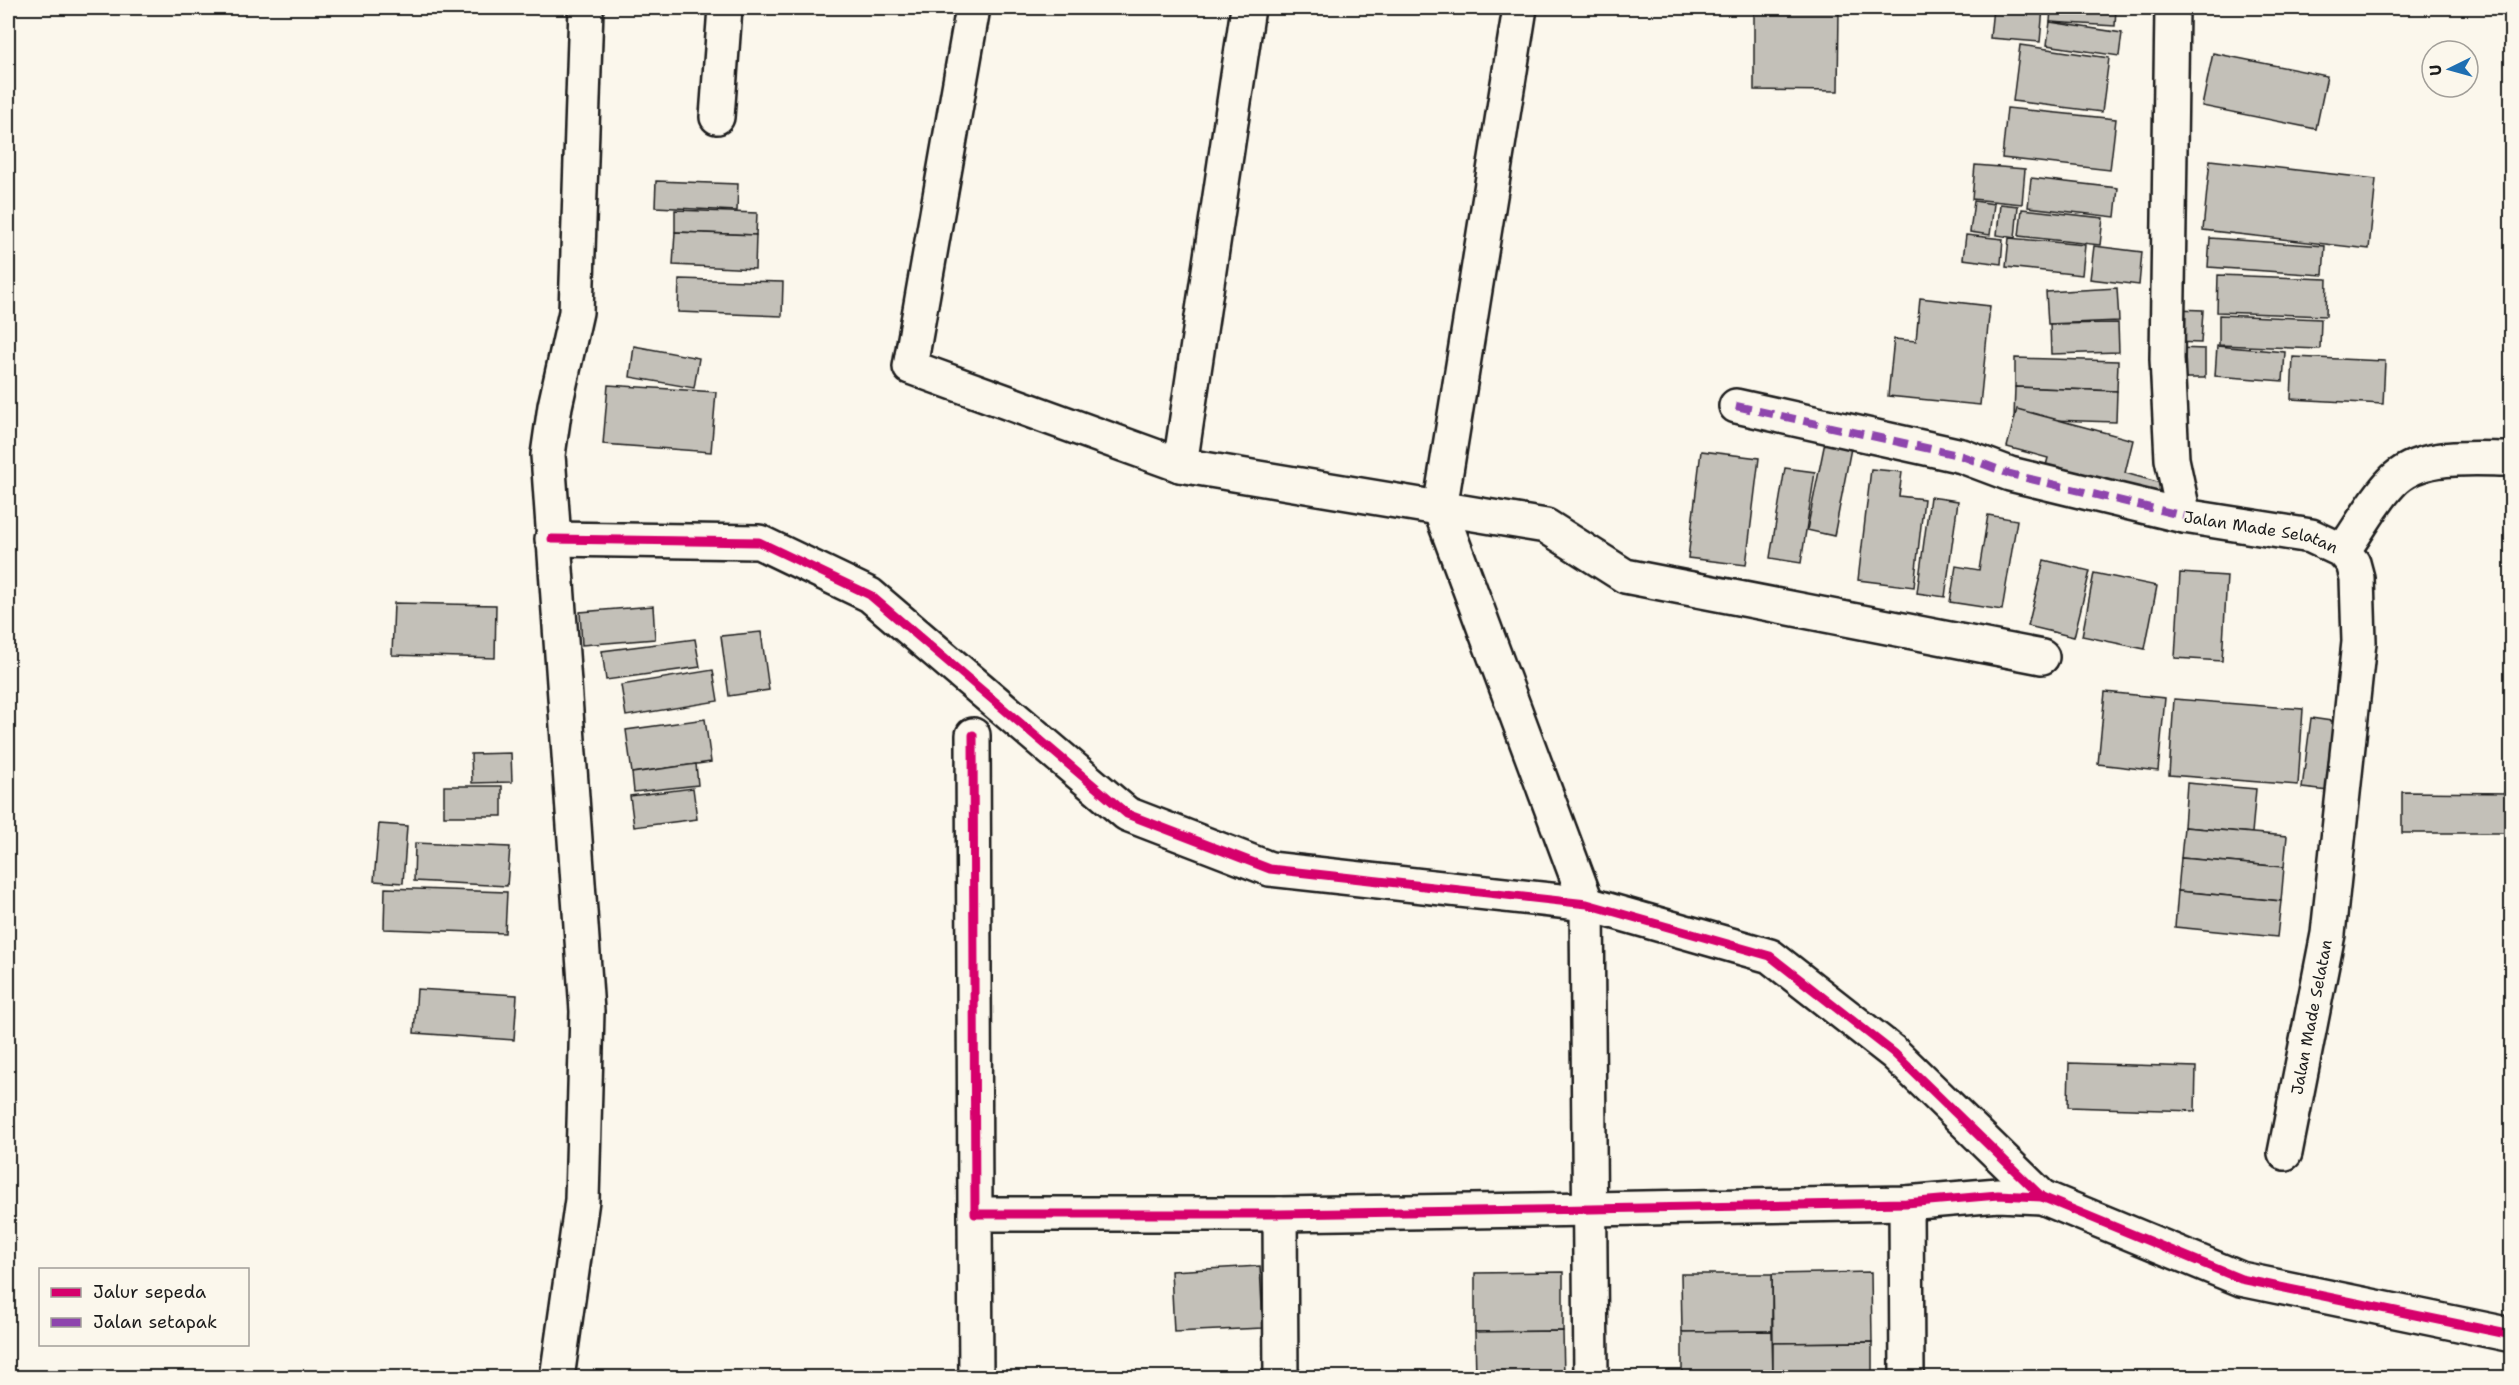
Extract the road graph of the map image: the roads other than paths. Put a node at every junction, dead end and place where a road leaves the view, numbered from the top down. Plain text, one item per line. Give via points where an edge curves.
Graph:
1 (586, 8) edge
2 (725, 8) edge
3 (973, 8) edge
4 (1248, 8) edge
5 (1520, 8) edge
6 (2172, 8) edge
7 (717, 117) dead end
8 (1736, 406) dead end
9 (2511, 459) edge
10 (1180, 465) junction
11 (1440, 508) junction
12 (2184, 516) junction
13 (552, 539) junction
14 (2343, 551) junction
15 (2042, 657) dead end
16 (973, 735) dead end
17 (1587, 904) junction
18 (2285, 1153) dead end
19 (2042, 1197) junction
20 (1906, 1203) junction
21 (1591, 1209) junction
22 (975, 1214) junction
23 (1280, 1214) junction
24 (2511, 1335) edge
25 (557, 1377) edge
26 (976, 1377) edge
27 (1281, 1377) edge
28 (1591, 1377) edge
29 (1906, 1377) edge

1 - 13 street via 576,312 548,454
2 - 7 street
3 - 10 street via 910,367
4 - 10 street
5 - 11 street
6 - 12 street, Jalan Made Selatan via 2167,359 2172,459
8 - 12 street via 1962,456 2010,474
9 - 14 street via 2452,459 2419,466 2392,481
10 - 11 street
11 - 15 street via 1546,526 1625,576
11 - 17 street
12 - 14 street, Jalan Made Selatan via 2311,536
13 - 17 street via 759,542 870,595 1127,814 1269,869
13 - 25 street via 587,1011 582,1200
14 - 18 street, Jalan Made Selatan via 2357,578 2359,642 2328,934
16 - 22 street
17 - 19 street via 1770,956 1894,1053
17 - 21 street
19 - 20 street via 1998,1195
19 - 24 street via 2241,1279
20 - 21 street
20 - 29 street
21 - 23 street
21 - 28 street
22 - 23 street
22 - 26 street
23 - 27 street

